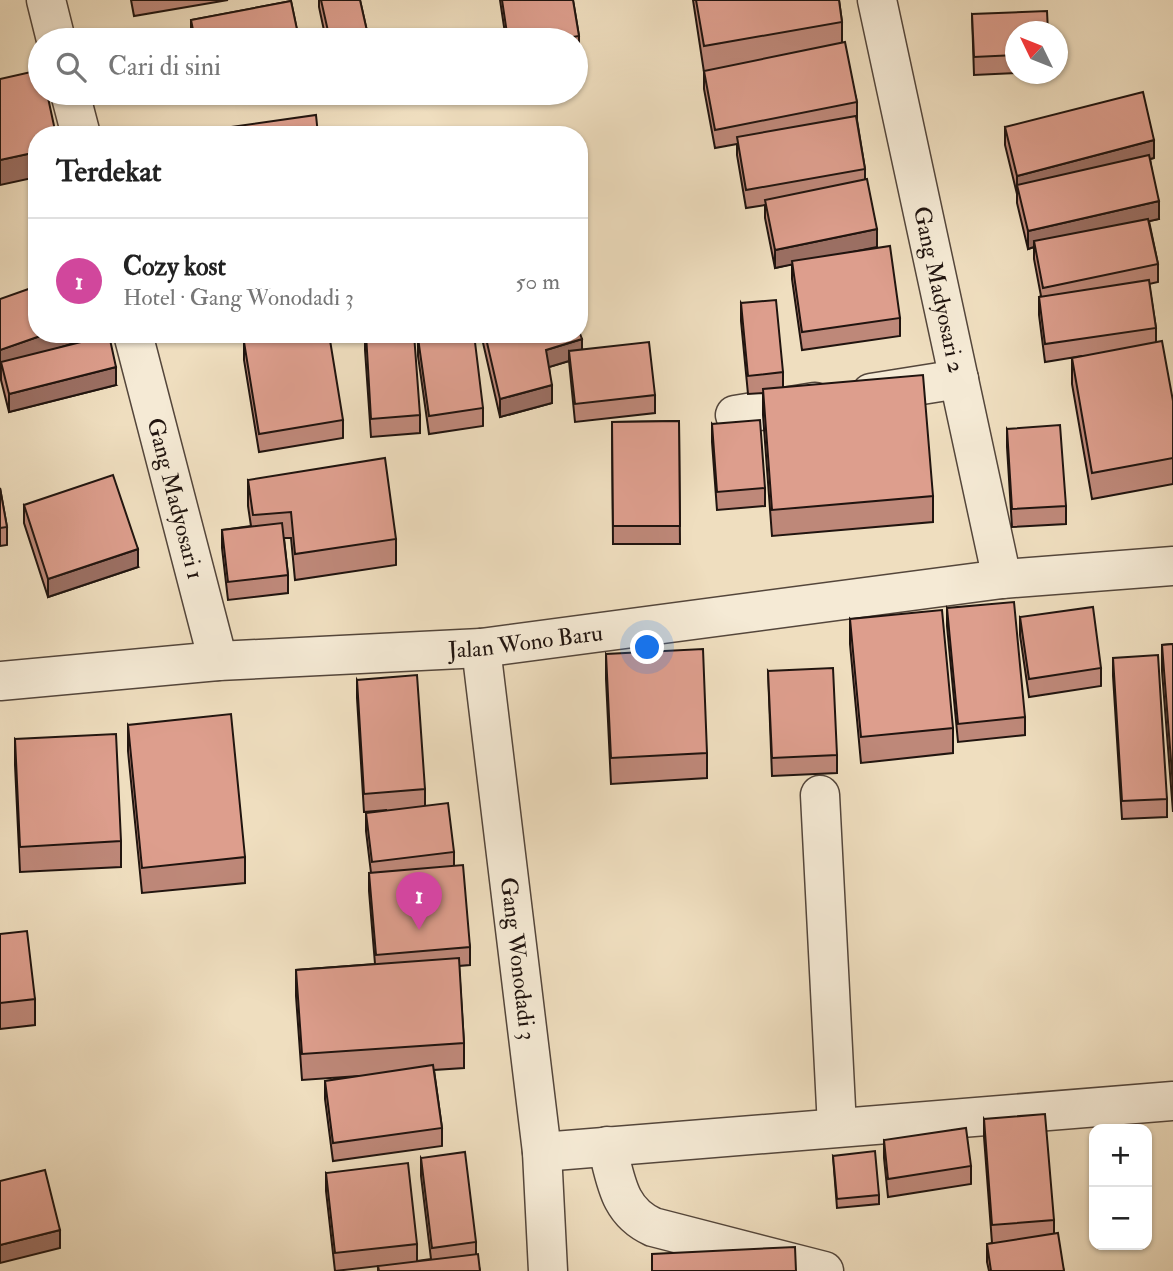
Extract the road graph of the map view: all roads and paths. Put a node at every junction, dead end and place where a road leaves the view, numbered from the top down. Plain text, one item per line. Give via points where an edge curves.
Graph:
1 (46, 0) edge
2 (877, 0) edge
3 (53, 28) edge
4 (73, 105) edge
5 (79, 126) edge
6 (135, 343) edge
7 (959, 379) junction
8 (735, 415) dead end
9 (1173, 566) edge
10 (1002, 579) junction
11 (481, 648) junction
12 (218, 661) junction
13 (0, 681) edge
14 (820, 796) dead end
15 (1173, 1101) edge
16 (837, 1127) junction
17 (607, 1146) junction
18 (542, 1152) junction
19 (548, 1271) edge
20 (824, 1271) edge

1 - 3 street
2 - 7 street, Gang Madyosari 2
4 - 5 street
6 - 12 street, Gang Madyosari 1
7 - 8 street
7 - 10 street, Gang Madyosari 2
9 - 10 street, Jalan Wono Baru
10 - 11 street, Jalan Wono Baru
11 - 12 street, Jalan Wono Baru
11 - 18 street, Gang Wonodadi 3
12 - 13 street, Jalan Wono Baru
14 - 16 street
15 - 16 street
16 - 17 street
17 - 18 street
17 - 20 street via 621,1196 640,1221
18 - 19 street, Gang Wonodadi 3

